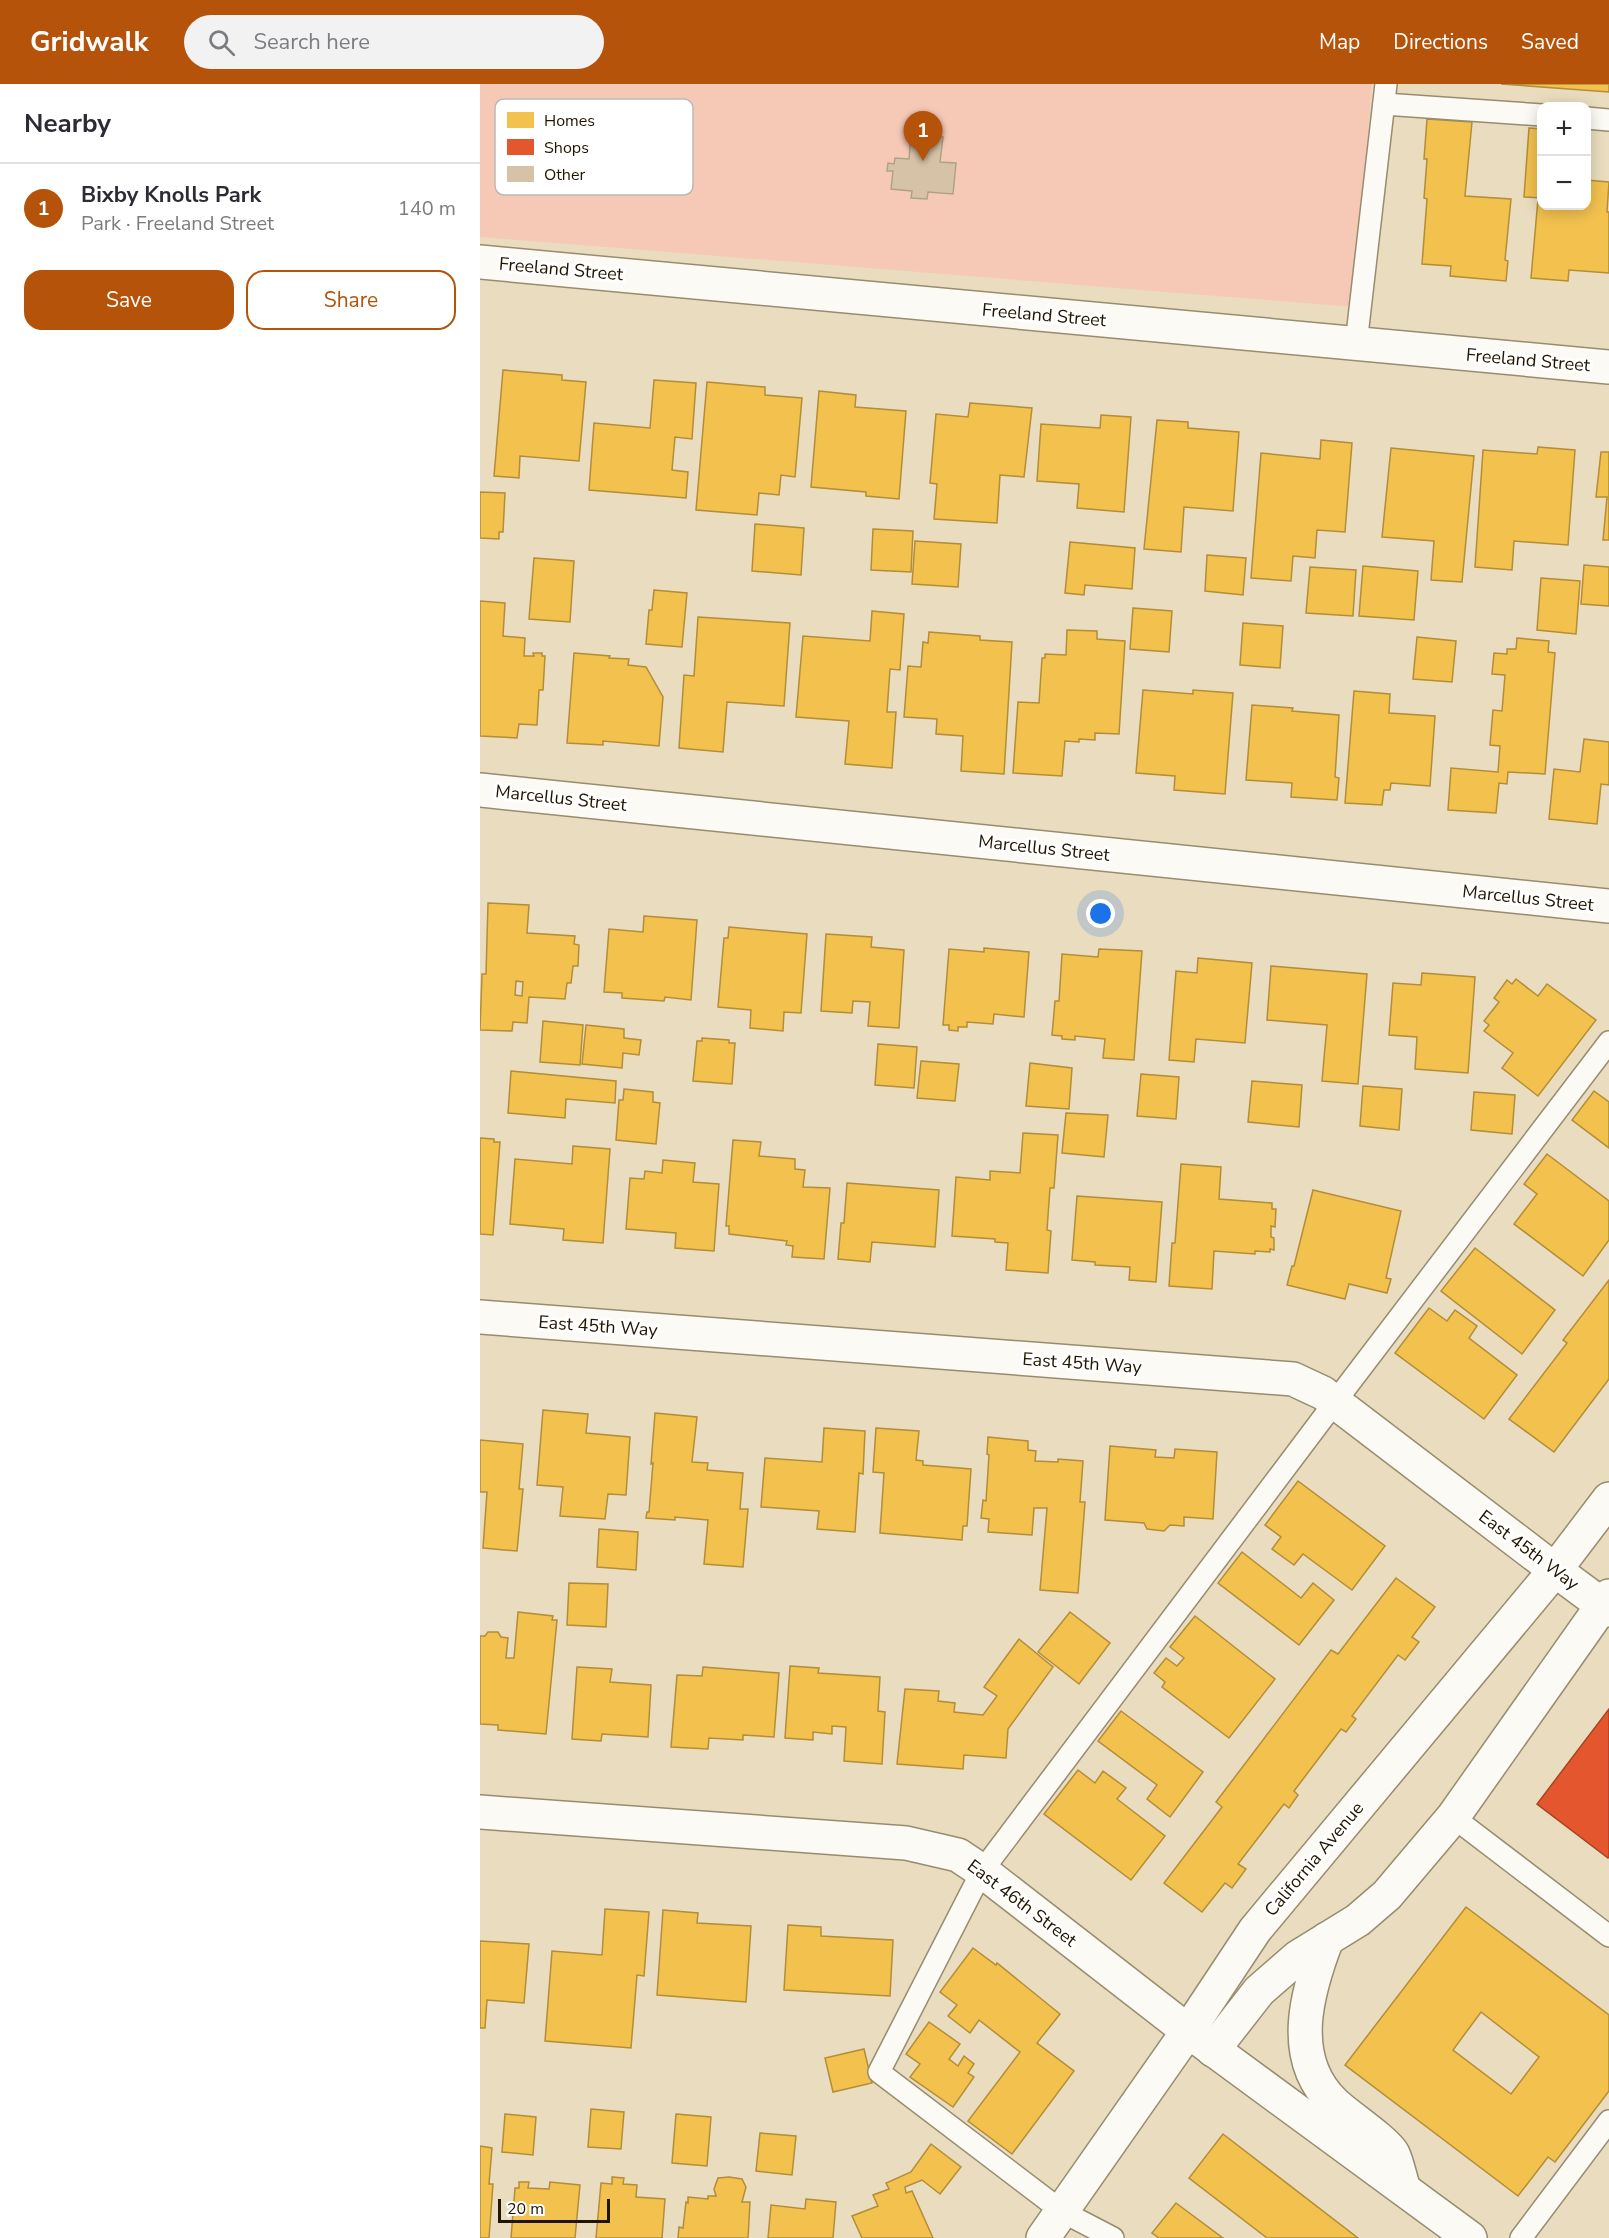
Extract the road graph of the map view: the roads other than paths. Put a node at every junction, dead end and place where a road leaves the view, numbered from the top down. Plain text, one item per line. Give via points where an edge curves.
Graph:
1 (1385, 94) edge
2 (1537, 114) edge
3 (1591, 118) edge
4 (1609, 120) edge
5 (480, 262) edge
6 (1356, 344) junction
7 (1609, 368) edge
8 (480, 790) edge
9 (1609, 906) edge
10 (1609, 1042) edge
11 (480, 1317) edge
12 (1335, 1402) junction
13 (1609, 1499) edge
14 (1555, 1570) junction
15 (1607, 1604) edge
16 (480, 1812) edge
17 (1453, 1817) junction
18 (982, 1871) junction
19 (1609, 1936) edge
20 (1327, 1939) junction
21 (1201, 2041) junction
22 (1609, 2121) edge
23 (1404, 2189) junction
24 (1063, 2212) junction
25 (1043, 2238) edge
26 (1113, 2238) edge
27 (1470, 2238) edge
28 (1521, 2238) edge

1 - 2 lane
1 - 6 lane
3 - 4 lane
5 - 6 street, Freeland Street
6 - 7 street, Freeland Street
8 - 9 street, Marcellus Street
10 - 12 lane
11 - 12 street, East 45th Way via 1293,1379
12 - 14 street, East 45th Way
12 - 18 lane
13 - 14 street, California Avenue
14 - 15 street, East 45th Way
14 - 21 street, California Avenue via 1255,1930
15 - 17 street, California Avenue
16 - 18 street, East 46th Street via 906,1844 958,1856
17 - 19 lane
17 - 20 street, California Avenue via 1387,1895 1358,1920
18 - 21 street, East 46th Street
18 - 24 lane via 879,2072
20 - 21 street, California Avenue via 1298,1957
20 - 23 street via 1307,1999 1308,2063 1333,2102 1392,2152
21 - 23 street, East 46th Street
21 - 24 street, California Avenue
22 - 28 lane
23 - 27 street, East 46th Street
24 - 25 street, California Avenue
24 - 26 lane

